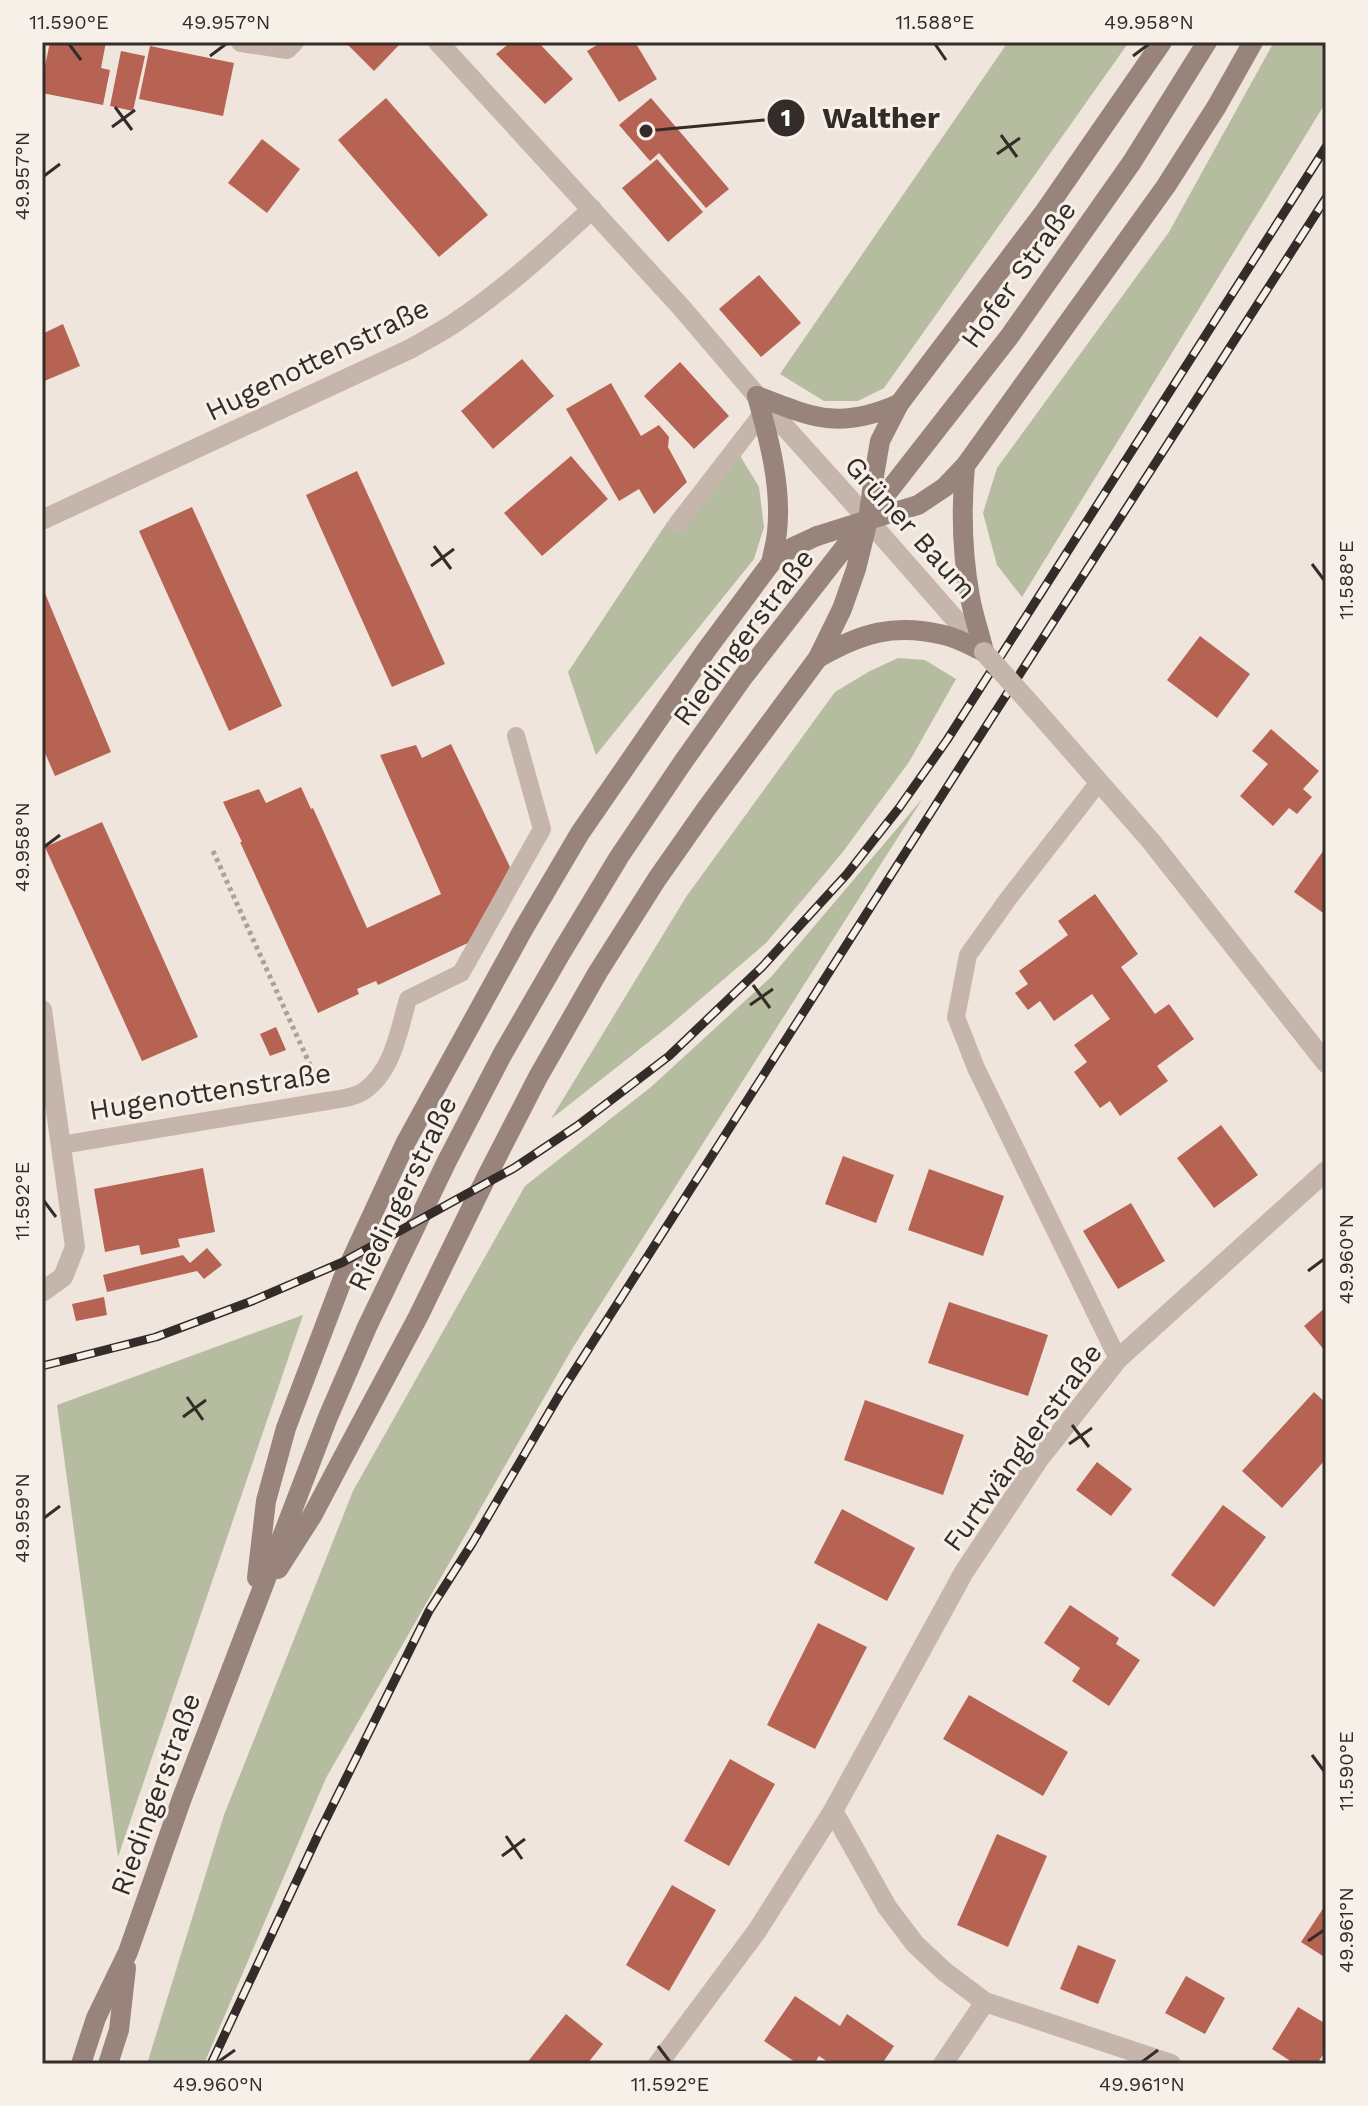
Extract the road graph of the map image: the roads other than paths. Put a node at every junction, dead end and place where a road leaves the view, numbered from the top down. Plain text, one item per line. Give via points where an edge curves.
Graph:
1 (241, 42) edge
2 (294, 42) edge
3 (438, 42) edge
4 (1162, 42) edge
5 (1207, 42) edge
6 (1253, 42) edge
7 (592, 209) junction
8 (899, 404) junction
9 (759, 405) junction
10 (965, 466) junction
11 (42, 520) edge
12 (677, 524) dead end
13 (865, 524) junction
14 (771, 563) junction
15 (984, 652) junction
16 (818, 658) junction
17 (516, 736) dead end
18 (1099, 782) junction
19 (42, 1010) edge
20 (1326, 1063) edge
21 (61, 1145) junction
22 (1326, 1171) edge
23 (42, 1292) edge
24 (1118, 1359) junction
25 (253, 1610) junction
26 (833, 1811) junction
27 (128, 1952) junction
28 (985, 2002) junction
29 (1162, 2063) edge
30 (81, 2064) edge
31 (108, 2064) edge
32 (658, 2064) edge
33 (943, 2064) edge

1 - 2 street via 287,49
3 - 7 street, Grüner Baum
4 - 8 main road via 1045,211
5 - 13 main road, Hofer Straße via 1071,251
6 - 10 main road via 1166,186
7 - 9 street, Grüner Baum via 681,307
7 - 11 street, Hugenottenstraße via 502,289 410,349
8 - 9 main road via 854,419
8 - 13 main road, bridge via 880,441
9 - 12 lane
9 - 13 street, Grüner Baum, bridge via 848,497
9 - 14 main road via 778,498
10 - 13 main road via 918,505
10 - 15 main road via 964,549
13 - 14 main road, bridge via 817,536
13 - 15 street, Grüner Baum
13 - 16 main road via 842,609
13 - 25 main road, Riedingerstraße via 683,762 619,857 502,1055 367,1327
14 - 25 main road via 580,833 406,1142 343,1278 286,1428 266,1501
15 - 16 main road via 947,635 911,629 847,641
15 - 18 street, Grüner Baum, bridge
16 - 25 main road via 665,867 598,972 538,1077 318,1504
17 - 21 lane, Hugenottenstraße via 542,829 461,973 408,999 394,1050 363,1092
18 - 20 street, Grüner Baum
18 - 24 lane via 968,955 956,1017
19 - 21 street, Hugenottenstraße
21 - 23 street, Hugenottenstraße via 75,1247 63,1277
22 - 24 street, Furtwänglerstraße
24 - 26 street, Furtwänglerstraße via 1039,1459 964,1572
25 - 27 main road, Riedingerstraße
26 - 28 street via 887,1907 915,1944
26 - 32 street, Furtwänglerstraße via 757,1931
27 - 30 main road, Riedingerstraße
27 - 31 main road, Riedingerstraße via 119,2030
28 - 29 street
28 - 33 street

